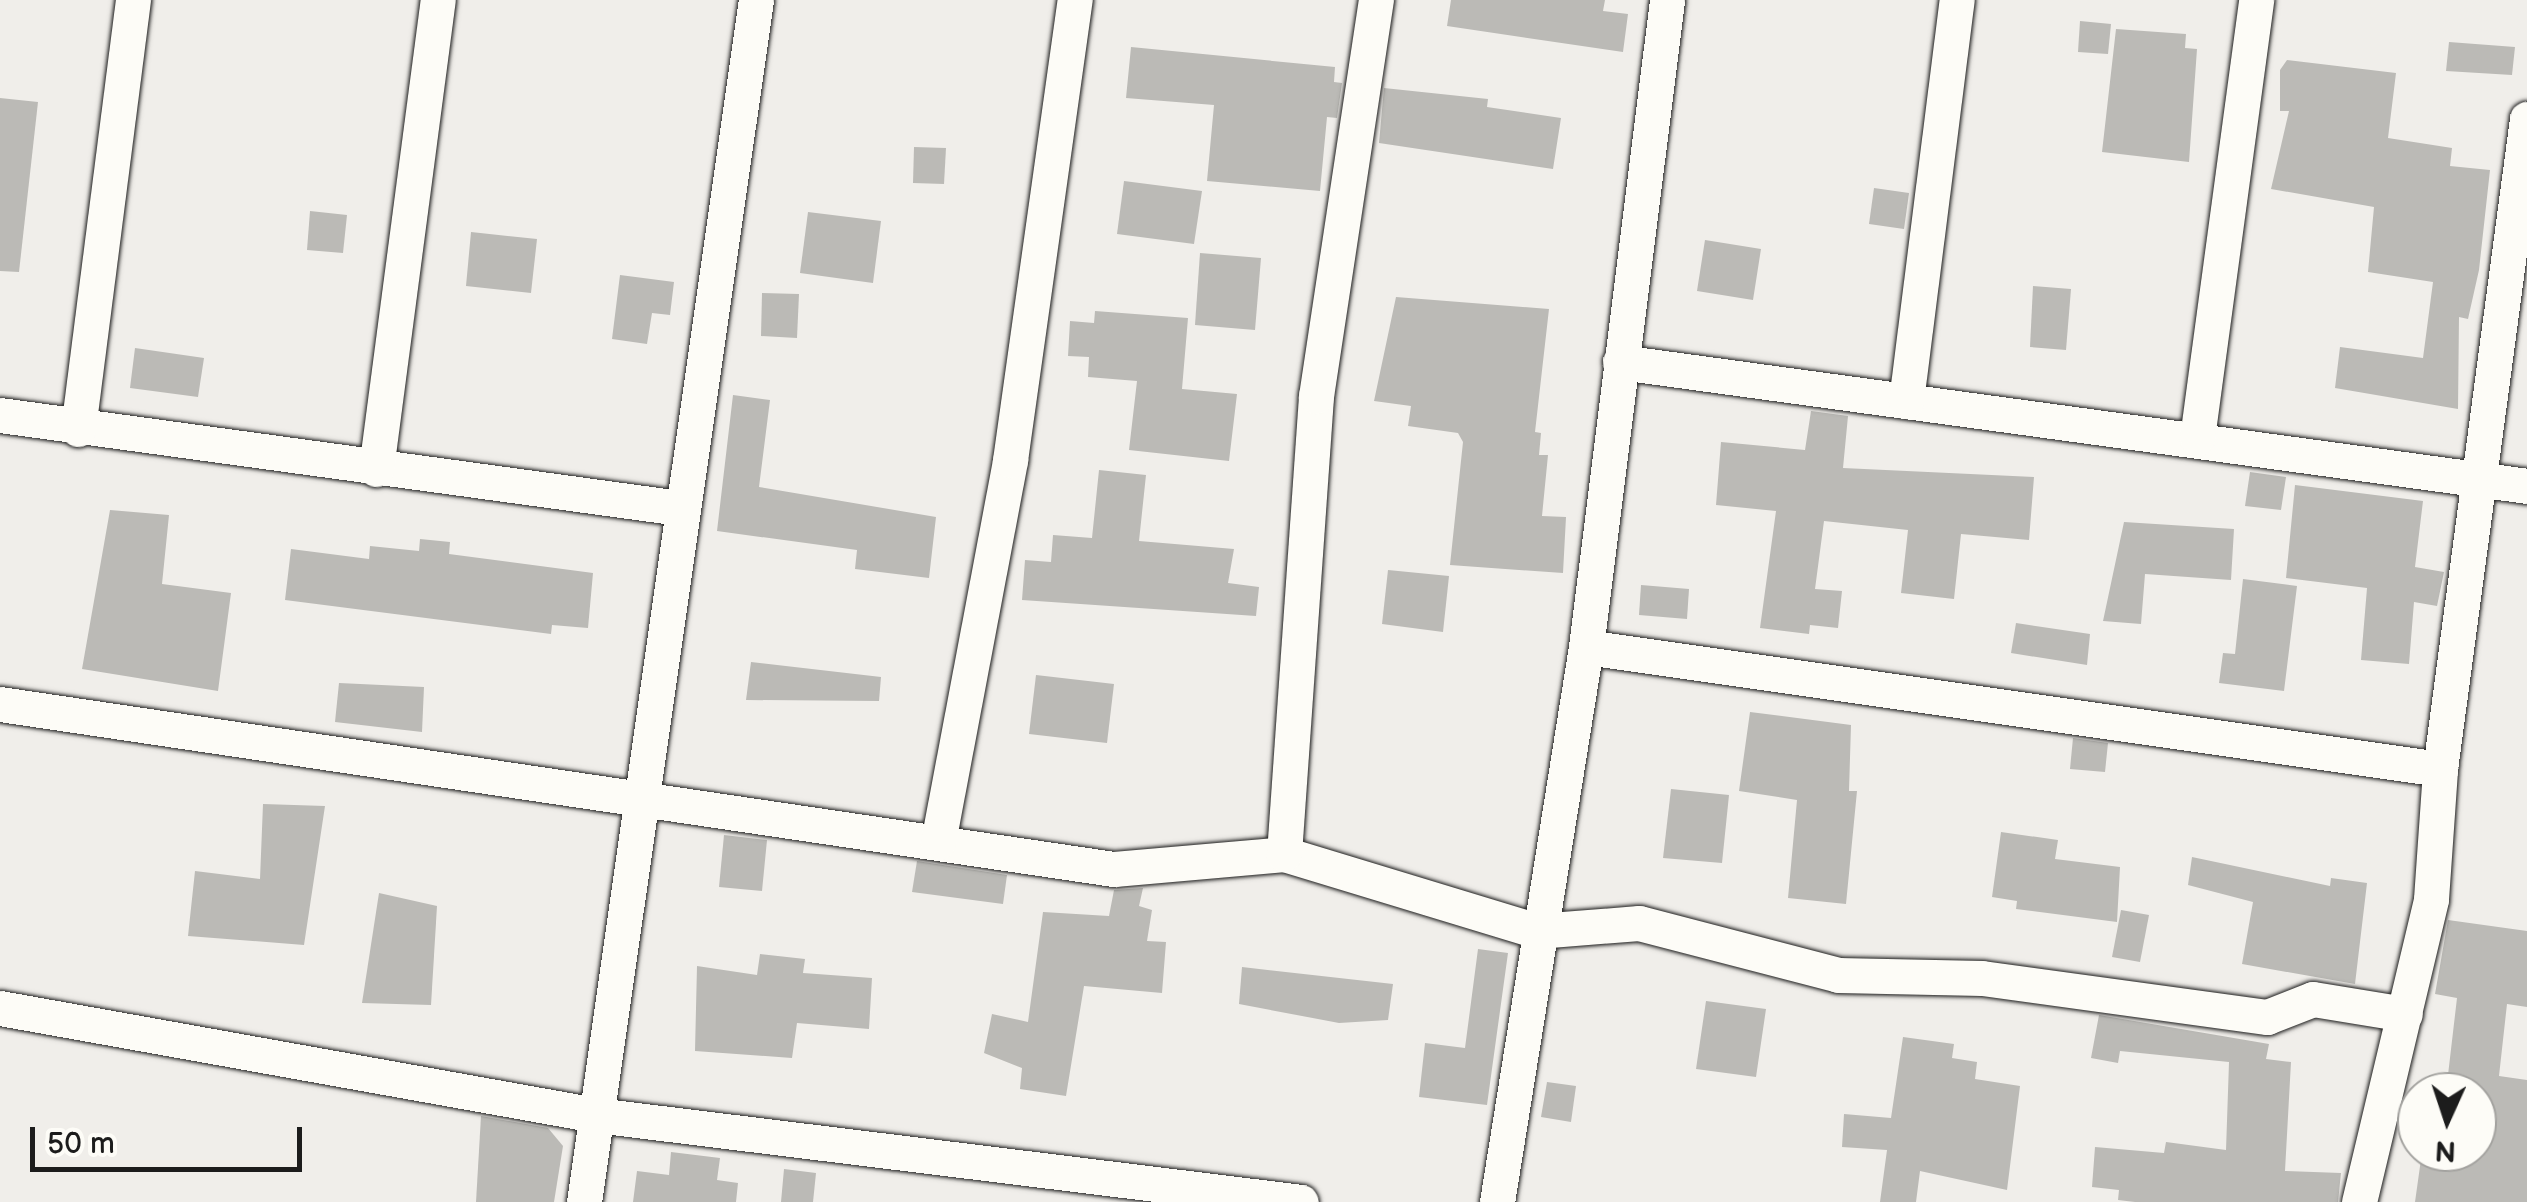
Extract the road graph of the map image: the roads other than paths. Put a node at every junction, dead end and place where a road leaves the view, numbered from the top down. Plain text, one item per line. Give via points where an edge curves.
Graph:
1 (134, 0) edge
2 (438, 0) edge
3 (756, 0) edge
4 (1075, 0) edge
5 (1376, 0) edge
6 (1667, 0) edge
7 (1957, 0) edge
8 (2256, 0) edge
9 (2527, 119) edge
10 (1620, 362) junction
11 (1906, 401) junction
12 (0, 415) edge
13 (78, 429) junction
14 (2197, 438) junction
15 (376, 469) junction
16 (2479, 480) junction
17 (2527, 486) edge
18 (680, 508) junction
19 (1586, 647) junction
20 (0, 704) edge
21 (2440, 770) junction
22 (640, 800) junction
23 (938, 842) junction
24 (1284, 854) junction
25 (1537, 931) junction
26 (0, 1008) edge
27 (2404, 1014) junction
28 (596, 1115) junction
29 (584, 1202) edge
30 (1301, 1202) edge
31 (1497, 1202) edge
32 (2359, 1202) edge

1 - 13 street
2 - 15 street
3 - 18 street
4 - 23 street via 1010,460
5 - 24 street via 1316,396
6 - 10 street
7 - 11 street
8 - 14 street
9 - 16 street
10 - 11 street
10 - 19 street
11 - 14 street
12 - 13 street
13 - 15 street
14 - 16 street
15 - 18 street
16 - 17 street
16 - 21 street
18 - 22 street
19 - 21 street
19 - 25 street
20 - 22 street
21 - 27 street via 2431,899
22 - 23 street
22 - 28 street
23 - 24 street via 1114,870
24 - 25 street
25 - 27 street via 1639,923 1838,975 1982,978 2267,1017 2313,999
25 - 31 street
26 - 28 street
27 - 32 street
28 - 29 street
28 - 30 street

